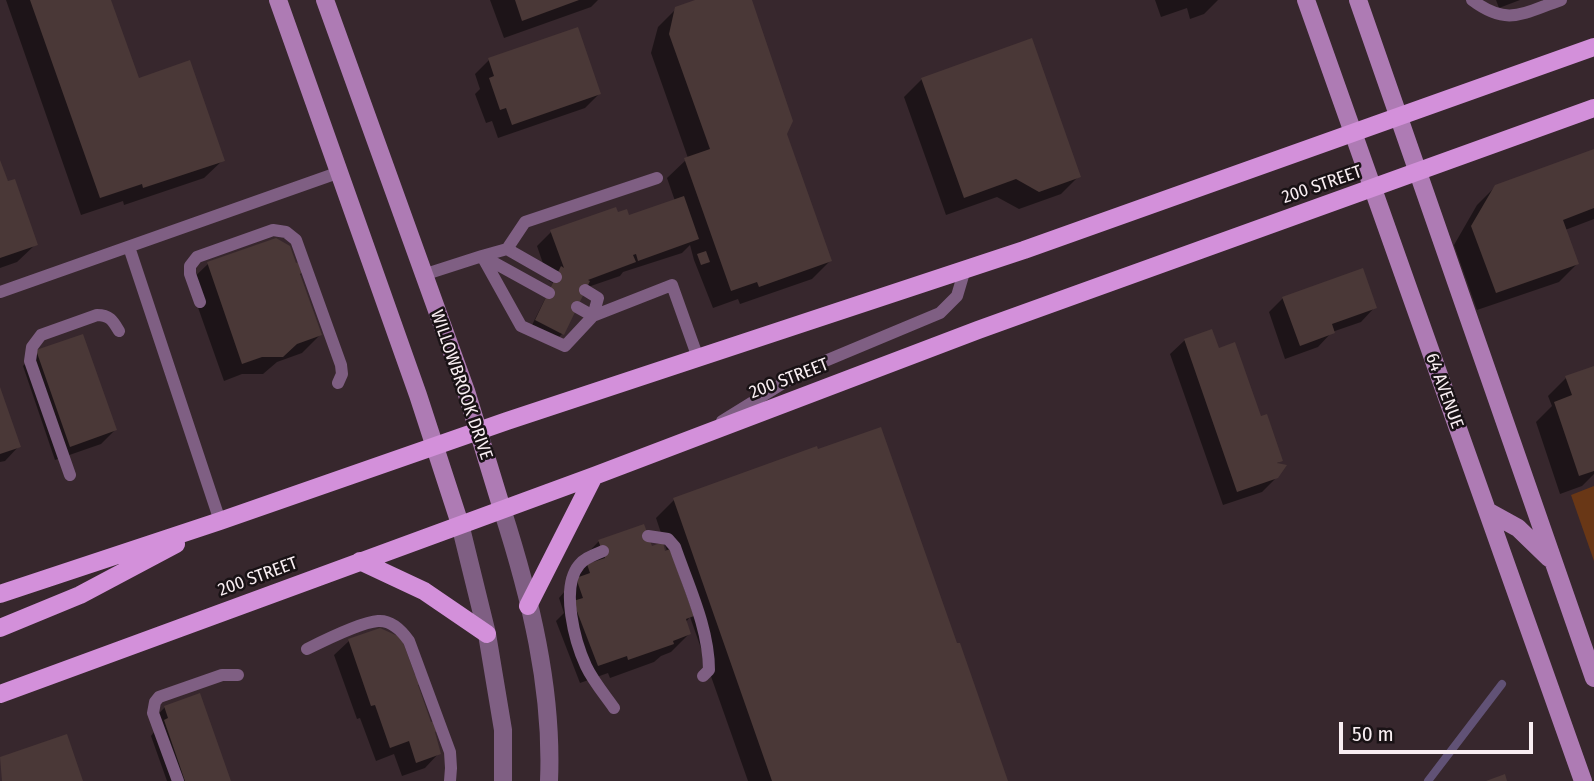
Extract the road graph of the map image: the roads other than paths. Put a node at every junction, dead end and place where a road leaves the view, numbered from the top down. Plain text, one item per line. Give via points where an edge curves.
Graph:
1 (278, 0) edge
2 (325, 0) edge
3 (1306, 0) edge
4 (1358, 0) edge
5 (1472, 0) edge
6 (1561, 0) edge
7 (1594, 47) edge
8 (1594, 108) edge
9 (1398, 118) junction
10 (1353, 134) junction
11 (340, 172) junction
12 (1417, 173) junction
13 (657, 178) dead end
14 (1373, 189) junction
15 (129, 247) junction
16 (507, 248) junction
17 (482, 256) junction
18 (965, 269) junction
19 (423, 275) junction
20 (556, 277) dead end
21 (586, 290) dead end
22 (0, 292) edge
23 (548, 293) dead end
24 (200, 302) dead end
25 (577, 307) dead end
26 (593, 316) junction
27 (119, 331) dead end
28 (698, 358) junction
29 (338, 383) dead end
30 (478, 431) junction
31 (695, 438) junction
32 (435, 446) junction
33 (70, 475) dead end
34 (594, 476) junction
35 (502, 509) junction
36 (1489, 512) junction
37 (220, 521) junction
38 (460, 524) junction
39 (648, 536) dead end
40 (603, 551) dead end
41 (360, 561) junction
42 (1553, 561) junction
43 (0, 594) edge
44 (528, 606) junction
45 (0, 628) edge
46 (486, 634) junction
47 (307, 649) dead end
48 (238, 675) dead end
49 (703, 676) dead end
50 (1594, 678) edge
51 (0, 694) edge
52 (614, 708) dead end
53 (178, 781) edge
54 (450, 781) edge
55 (503, 781) edge
56 (548, 781) edge
57 (1583, 781) edge

1 - 11 main road
2 - 19 main road, WILLOWBROOK DRIVE
3 - 10 main road, 64 AVENUE
4 - 9 main road
5 - 6 lane via 1500,16 1514,16
7 - 9 main road
8 - 12 main road, 200 STREET
9 - 10 main road
9 - 12 main road
10 - 14 main road, 64 AVENUE
10 - 18 main road
11 - 15 lane
11 - 32 main road
12 - 14 main road, 200 STREET
12 - 42 main road
13 - 16 lane via 525,222
14 - 31 main road, 200 STREET via 1004,320
14 - 36 main road, 64 AVENUE
15 - 22 lane
15 - 37 lane
16 - 17 lane
16 - 20 lane
17 - 19 lane
17 - 23 lane
17 - 26 lane via 522,326 565,346
18 - 28 main road
18 - 31 lane via 957,296 940,313 806,369
19 - 30 main road, WILLOWBROOK DRIVE
21 - 26 lane via 598,298
24 - 29 lane via 190,274 198,257 273,230 286,232 296,240 341,365
25 - 26 lane
26 - 28 lane via 673,285
27 - 33 lane via 112,319 97,315 41,335 32,347 30,361
28 - 30 main road
30 - 32 main road
30 - 35 main road, WILLOWBROOK DRIVE
31 - 34 main road, 200 STREET
32 - 37 main road
32 - 38 main road
34 - 35 main road, 200 STREET
34 - 44 main road
35 - 38 main road, 200 STREET
35 - 44 street, WILLOWBROOK DRIVE
36 - 42 main road via 1518,528
36 - 57 main road, 64 AVENUE
37 - 43 main road
37 - 45 main road via 80,595
38 - 41 main road, 200 STREET
38 - 46 street
39 - 49 lane via 668,540 675,547 707,647 709,670
40 - 52 lane via 577,566 569,601 586,667
41 - 46 main road via 424,591
41 - 51 main road, 200 STREET
42 - 50 main road
44 - 56 street, WILLOWBROOK DRIVE via 545,690
46 - 55 street via 503,730
47 - 54 lane via 378,621 402,631 450,752
48 - 53 lane via 222,675 155,702 153,713

